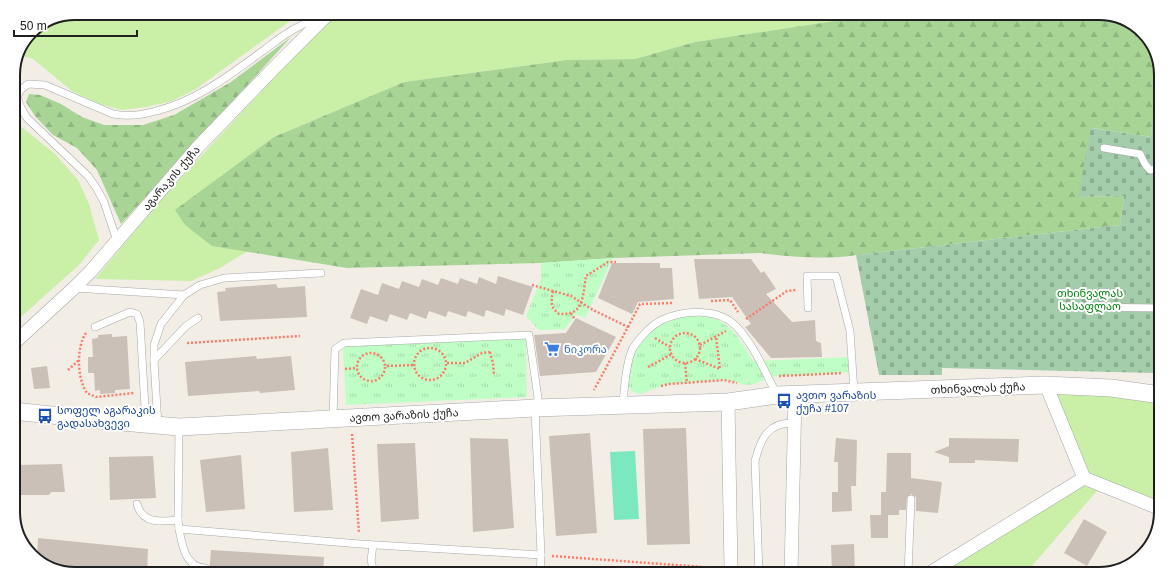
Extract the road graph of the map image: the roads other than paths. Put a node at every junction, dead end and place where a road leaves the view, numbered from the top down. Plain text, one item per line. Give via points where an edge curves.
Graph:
1 (314, 20) edge
2 (322, 20) edge
3 (20, 90) edge
4 (20, 105) edge
5 (1104, 148) dead end
6 (1154, 169) edge
7 (117, 241) junction
8 (321, 273) dead end
9 (74, 288) junction
10 (184, 295) junction
11 (1073, 307) dead end
12 (808, 308) dead end
13 (1154, 308) edge
14 (198, 318) dead end
15 (95, 328) road end
16 (20, 338) edge
17 (154, 360) junction
18 (1046, 385) junction
19 (854, 393) junction
20 (1154, 394) edge
21 (777, 395) junction
22 (795, 395) junction
23 (728, 402) junction
24 (623, 405) junction
25 (536, 408) junction
26 (20, 412) edge
27 (333, 418) junction
28 (794, 423) junction
29 (152, 425) junction
30 (179, 427) junction
31 (1084, 478) junction
32 (911, 499) dead end
33 (137, 504) dead end
34 (1154, 506) edge
35 (178, 520) junction
36 (179, 529) junction
37 (373, 545) junction
38 (541, 555) junction
39 (198, 567) edge
40 (372, 567) edge
41 (540, 567) edge
42 (731, 567) edge
43 (759, 567) edge
44 (791, 567) edge
45 (908, 567) edge
46 (939, 567) edge

1 - 3 lane via 283,36 229,75 171,108 124,116 45,86 28,84
2 - 7 street, აგარაკის ქუჩა via 198,147
4 - 7 lane via 27,118 88,176 104,202
5 - 6 lane via 1140,154 1150,170
7 - 9 street, აგარაკის ქუჩა
8 - 10 lane via 224,278 200,285
9 - 10 lane
9 - 16 street, აგარაკის ქუჩა
10 - 17 lane via 161,324 154,345
11 - 13 lane
12 - 19 lane via 807,276 836,276 850,331
14 - 17 lane via 186,326
15 - 29 lane via 130,312 137,314 140,322 144,392
17 - 29 lane
18 - 19 street, თხინვალას ქუჩა
18 - 20 street, თხინვალას ქუჩა via 1111,388
18 - 31 street
19 - 22 street, თხინვალას ქუჩა
21 - 22 street, ავთო ვარაზის ქუჩა
21 - 23 street, ავთო ვარაზის ქუჩა
21 - 24 lane via 736,326 722,316 701,312 663,319 645,333 632,349
22 - 28 street
23 - 24 street, ავთო ვარაზის ქუჩა
23 - 42 street
24 - 25 street, ავთო ვარაზის ქუჩა
25 - 27 street, ავთო ვარაზის ქუჩა
25 - 27 lane via 538,398 529,335 344,343 336,349
25 - 38 lane
26 - 29 street, ავთო ვარაზის ქუჩა
27 - 30 street, ავთო ვარაზის ქუჩა
28 - 43 lane via 786,423 768,431 759,444 755,460
28 - 44 street
29 - 30 street, ავთო ვარაზის ქუჩა
30 - 35 lane
31 - 34 street
31 - 46 street
32 - 45 lane
33 - 35 lane via 149,520
35 - 36 lane
36 - 37 lane
36 - 39 lane via 184,553
37 - 38 lane
37 - 40 lane
38 - 41 lane

